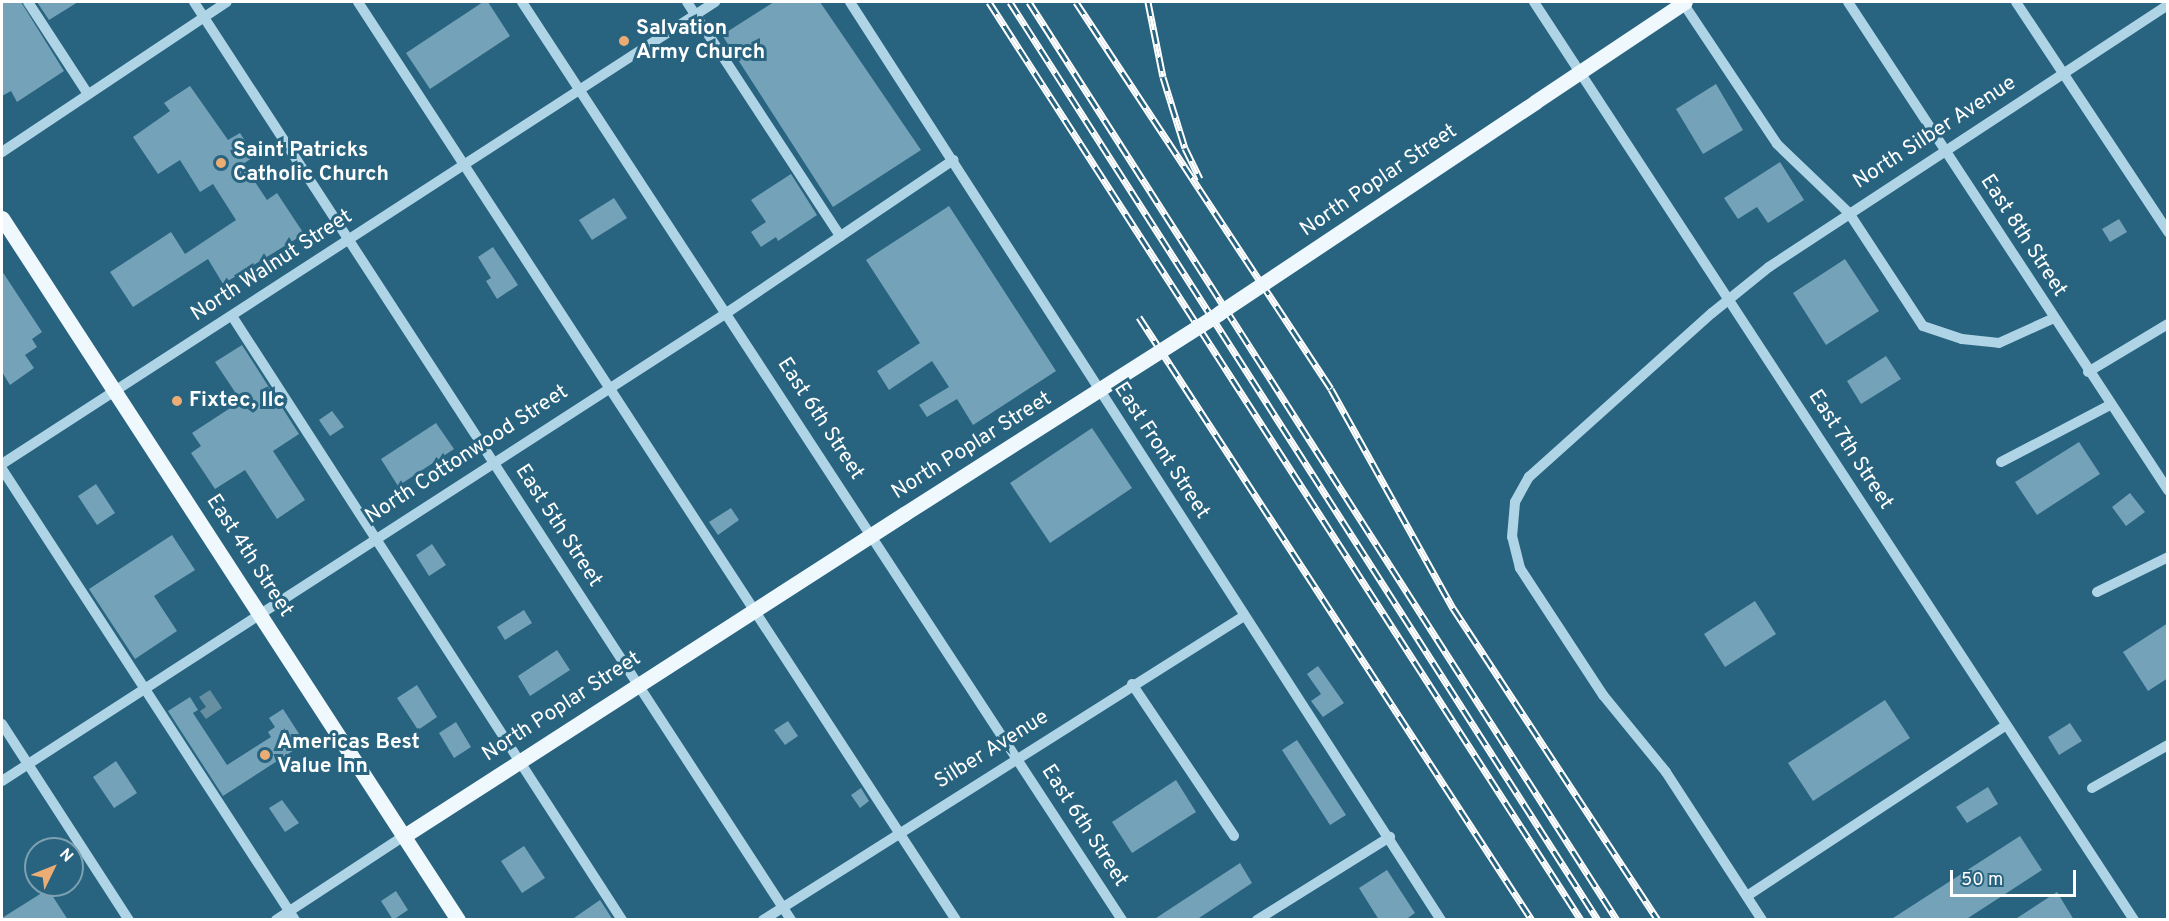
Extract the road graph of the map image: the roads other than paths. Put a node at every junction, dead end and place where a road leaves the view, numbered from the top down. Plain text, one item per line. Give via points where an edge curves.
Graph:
1 (28, 2) edge
2 (195, 2) edge
3 (227, 2) edge
4 (358, 2) edge
5 (522, 2) edge
6 (687, 2) edge
7 (715, 2) edge
8 (850, 2) edge
9 (1534, 2) edge
10 (1684, 2) edge
11 (1848, 2) edge
12 (2016, 2) edge
13 (2168, 5) edge
14 (695, 14) junction
15 (204, 17) junction
16 (1580, 72) junction
17 (2063, 73) junction
18 (579, 88) junction
19 (88, 94) junction
20 (1944, 150) junction
21 (2, 152) edge
22 (953, 160) junction
23 (462, 164) junction
24 (1849, 213) junction
25 (2, 218) edge
26 (2168, 232) edge
27 (840, 236) junction
28 (349, 239) junction
29 (1728, 300) junction
30 (728, 312) junction
31 (232, 315) junction
32 (2054, 318) junction
33 (2168, 324) edge
34 (2088, 372) junction
35 (610, 387) junction
36 (116, 391) junction
37 (2110, 405) junction
38 (493, 462) junction
39 (2001, 462) dead end
40 (2, 464) edge
41 (2, 470) edge
42 (2168, 490) edge
43 (872, 534) junction
44 (376, 537) junction
45 (2168, 557) edge
46 (2097, 592) dead end
47 (754, 608) junction
48 (261, 613) junction
49 (1244, 615) junction
50 (637, 683) junction
51 (1132, 684) junction
52 (143, 688) junction
53 (2, 724) edge
54 (2006, 725) junction
55 (2168, 744) edge
56 (1016, 757) junction
57 (518, 760) junction
58 (28, 764) junction
59 (2, 781) edge
60 (2092, 788) dead end
61 (899, 832) junction
62 (404, 836) junction
63 (1234, 836) dead end
64 (1390, 837) junction
65 (1746, 896) junction
66 (783, 907) junction
67 (292, 915) edge
68 (129, 920) edge
69 (276, 920) edge
70 (458, 920) edge
71 (622, 920) edge
72 (763, 920) edge
73 (791, 920) edge
74 (956, 920) edge
75 (1122, 920) edge
76 (1257, 920) edge
77 (1441, 920) edge
78 (1762, 920) edge
79 (2134, 920) edge

1 - 19 street
2 - 15 street, East 5th Street
3 - 15 street
4 - 23 street
5 - 18 street, East 6th Street
6 - 14 street
7 - 14 street, North Walnut Street
8 - 22 street, East Front Street
9 - 16 street, East 7th Street
10 - 16 main road, North Poplar Street
10 - 24 street via 1777,144
11 - 20 street, East 8th Street
12 - 17 street
13 - 17 street, North Silber Avenue
14 - 18 street, North Walnut Street
14 - 27 street
15 - 19 street
15 - 28 street, East 5th Street
16 - 29 street, East 7th Street
16 - 43 main road, North Poplar Street, bridge via 1219,313
17 - 20 street, North Silber Avenue
17 - 26 street
18 - 23 street, North Walnut Street
18 - 30 street, East 6th Street
19 - 21 street
20 - 24 street, North Silber Avenue
20 - 32 street, East 8th Street
22 - 27 street, North Cottonwood Street
22 - 49 street, East Front Street
23 - 28 street, North Walnut Street
23 - 35 street
24 - 29 street, North Silber Avenue
24 - 32 street via 1923,326 1962,339 2000,343
25 - 36 main road, East 4th Street
27 - 30 street, North Cottonwood Street
28 - 31 street, North Walnut Street
28 - 38 street, East 5th Street
29 - 54 street, East 7th Street
29 - 65 street, North Silber Avenue via 1529,477 1515,502 1512,537 1520,568 1542,605 1603,695 1665,772
30 - 35 street, North Cottonwood Street
30 - 43 street, East 6th Street
31 - 36 street, North Walnut Street
31 - 44 street
32 - 34 street, East 8th Street
33 - 34 street
34 - 37 street, East 8th Street
35 - 38 street, North Cottonwood Street
35 - 47 street
36 - 40 street, North Walnut Street
36 - 48 main road, East 4th Street
37 - 39 street
37 - 42 street, East 8th Street
38 - 44 street, North Cottonwood Street
38 - 50 street, East 5th Street
41 - 52 street
43 - 47 main road, North Poplar Street
43 - 56 street, East 6th Street
44 - 48 street, North Cottonwood Street
44 - 57 street
45 - 46 street
47 - 50 main road, North Poplar Street
47 - 61 street
48 - 52 street, North Cottonwood Street
48 - 62 main road, East 4th Street
49 - 51 street, Silber Avenue
49 - 64 street, East Front Street
50 - 57 main road, North Poplar Street
50 - 66 street, East 5th Street
51 - 56 street, Silber Avenue
51 - 63 street
52 - 58 street, North Cottonwood Street
52 - 67 street
53 - 58 street
54 - 65 street
54 - 79 street, East 7th Street
55 - 60 street
56 - 61 street, Silber Avenue
56 - 75 street, East 6th Street
57 - 62 main road, North Poplar Street
57 - 71 street
58 - 59 street, North Cottonwood Street
58 - 68 street
61 - 66 street, Silber Avenue
61 - 74 street
62 - 67 street, North Poplar Street
62 - 70 main road, East 4th Street
64 - 76 street
64 - 77 street, East Front Street
65 - 78 street, North Silber Avenue
66 - 72 street, Silber Avenue
66 - 73 street, East 5th Street
67 - 69 street, North Poplar Street

